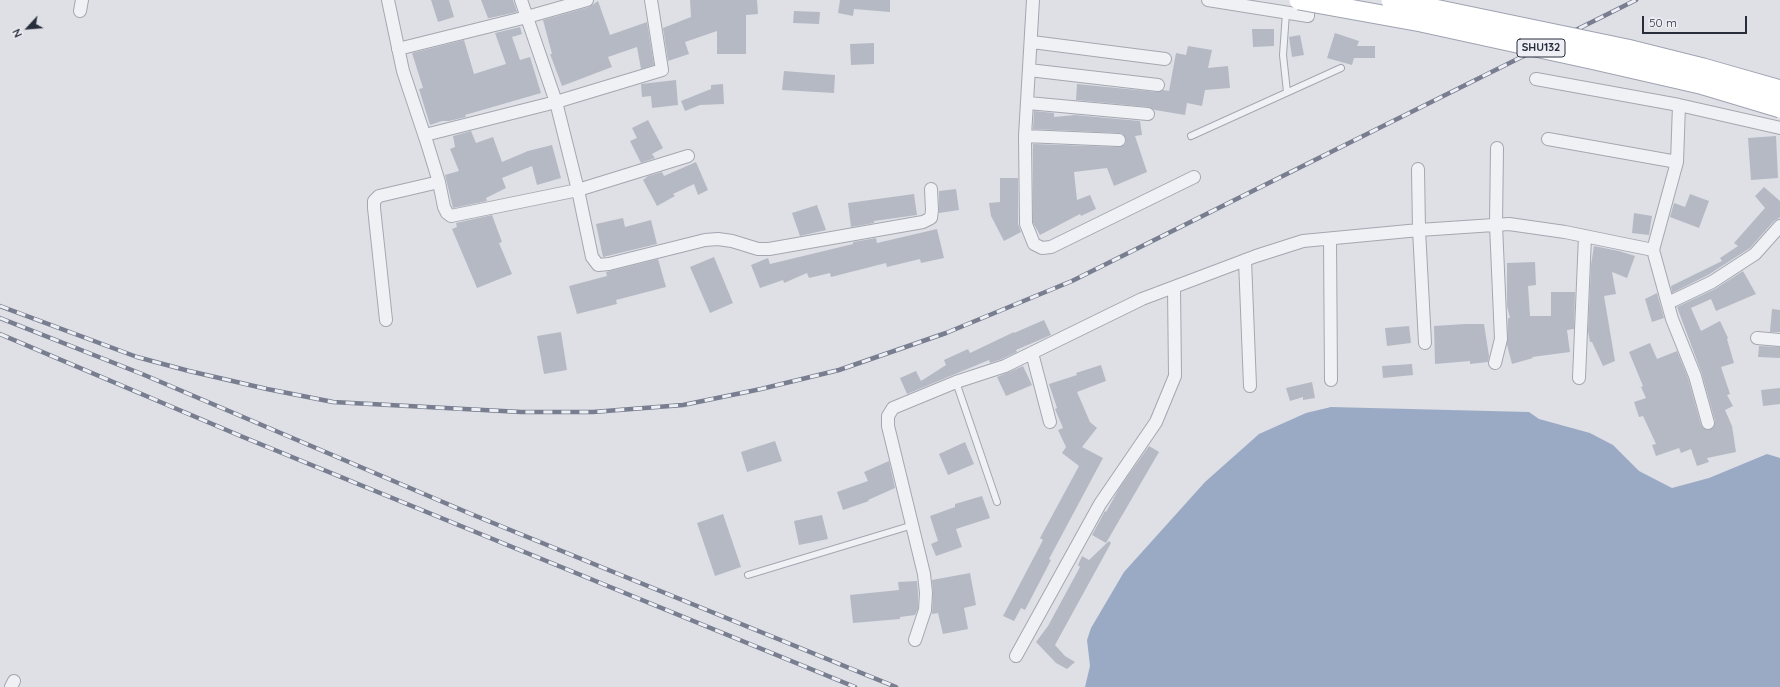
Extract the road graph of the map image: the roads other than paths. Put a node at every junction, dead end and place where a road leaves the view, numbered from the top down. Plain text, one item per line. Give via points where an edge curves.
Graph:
1 (388, 0) edge
2 (522, 0) edge
3 (587, 0) edge
4 (651, 0) edge
5 (1033, 0) edge
6 (1208, 0) edge
7 (1308, 0) edge
8 (1391, 0) edge
9 (1430, 0) edge
10 (1439, 0) edge
11 (1292, 6) edge
12 (527, 17) junction
13 (1032, 42) junction
14 (398, 49) junction
15 (1165, 60) dead end
16 (1728, 67) dead end
17 (1341, 68) dead end
18 (1029, 70) junction
19 (1536, 80) dead end
20 (1780, 83) edge
21 (1158, 85) dead end
22 (1780, 90) edge
23 (1287, 92) junction
24 (556, 102) junction
25 (1028, 103) junction
26 (1679, 105) junction
27 (1780, 108) edge
28 (1148, 114) dead end
29 (1780, 128) edge
30 (425, 135) junction
31 (1025, 136) junction
32 (1192, 136) dead end
33 (1548, 139) dead end
34 (1119, 140) dead end
35 (1497, 148) dead end
36 (688, 156) dead end
37 (1676, 162) junction
38 (1418, 169) dead end
39 (1194, 177) dead end
40 (439, 182) junction
41 (931, 189) dead end
42 (578, 190) junction
43 (1496, 225) junction
44 (1780, 226) edge
45 (1419, 230) junction
46 (1585, 236) junction
47 (1330, 239) junction
48 (1653, 250) junction
49 (1246, 260) junction
50 (1174, 287) junction
51 (1668, 303) junction
52 (386, 320) dead end
53 (1757, 338) dead end
54 (1780, 340) edge
55 (1425, 343) dead end
56 (1032, 353) junction
57 (1495, 363) dead end
58 (1579, 378) dead end
59 (1331, 380) dead end
60 (956, 382) junction
61 (1250, 386) dead end
62 (1050, 422) dead end
63 (1708, 423) dead end
64 (997, 502) dead end
65 (913, 525) junction
66 (748, 575) dead end
67 (914, 640) dead end
68 (1016, 656) dead end

1 - 14 street
2 - 12 street
3 - 12 street
4 - 24 street via 662,70
5 - 13 street
6 - 11 street
7 - 11 street via 1308,16
8 - 22 main road, SHU132, bridge via 1627,49
9 - 10 street
11 - 23 lane via 1283,55
11 - 27 main road, SHU132, bridge via 1421,22 1700,84
12 - 14 street
12 - 24 street
13 - 15 street
13 - 18 street
14 - 30 street
16 - 20 street
17 - 23 lane
18 - 21 street
18 - 25 street
19 - 26 street
23 - 32 lane
24 - 30 street
24 - 42 street
25 - 28 street
25 - 31 street
26 - 29 street
26 - 37 street
30 - 40 street
31 - 34 street
31 - 39 street via 1026,224 1034,244 1042,248 1051,247
33 - 37 street
35 - 43 street
36 - 42 street
37 - 48 street
38 - 45 street
40 - 42 street via 446,213 451,216
40 - 52 street via 379,196 374,201
41 - 42 street via 931,218 923,222 770,249 758,249 732,240 705,240 598,265 592,257
43 - 45 street
43 - 46 street via 1509,224
43 - 57 street via 1501,339
44 - 51 street via 1755,254 1712,282
45 - 47 street
45 - 55 street
46 - 48 street
46 - 58 street
47 - 49 street via 1303,241
47 - 59 street
48 - 51 street
49 - 50 street
49 - 61 street
50 - 56 street
50 - 68 street via 1175,376 1156,422 1100,504
51 - 63 street via 1695,376
53 - 54 street
56 - 60 street via 1004,366
56 - 62 street
60 - 64 lane
60 - 65 street via 893,408 888,416 888,426
65 - 66 lane
65 - 67 street via 926,593 925,610

